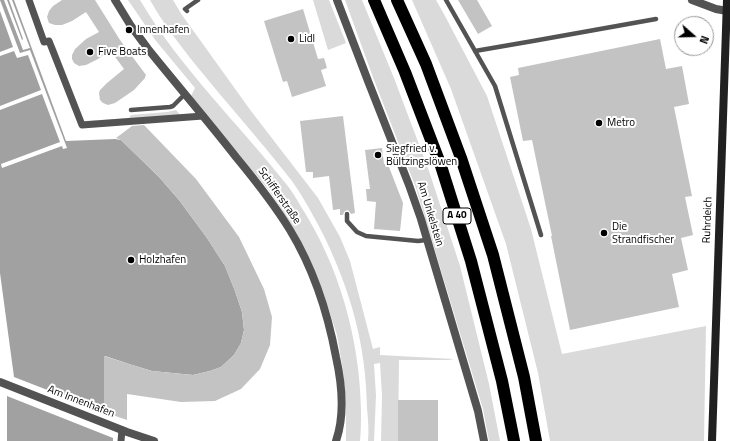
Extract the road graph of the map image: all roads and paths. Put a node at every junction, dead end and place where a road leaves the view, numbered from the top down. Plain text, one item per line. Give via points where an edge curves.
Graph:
1 (29, 0) edge
2 (115, 0) edge
3 (188, 0) edge
4 (198, 0) edge
5 (337, 0) edge
6 (374, 0) edge
7 (397, 0) edge
8 (446, 0) edge
9 (692, 0) edge
10 (727, 0) edge
11 (191, 5) junction
12 (187, 11) dead end
13 (727, 11) junction
14 (656, 19) dead end
15 (475, 50) junction
16 (185, 94) junction
17 (131, 110) dead end
18 (200, 116) junction
19 (347, 214) dead end
20 (540, 236) dead end
21 (426, 240) junction
22 (0, 382) edge
23 (122, 430) junction
24 (121, 441) edge
25 (154, 441) edge
26 (336, 441) edge
27 (484, 441) edge
28 (514, 441) edge
29 (536, 441) edge
30 (712, 441) edge

1 - 18 street via 44,42 49,41 82,125
2 - 16 street, Schifferstraße via 131,26
3 - 11 lane
4 - 11 lane
5 - 21 street, Am Unkelstein via 409,185
6 - 28 highway, A 40 via 441,166 471,261 500,373
7 - 29 highway, A 40 via 426,64 493,254 524,377
8 - 15 lane
9 - 13 street
10 - 13 main road, Ruhrdeich
11 - 12 lane via 185,9
13 - 30 main road, Ruhrdeich
14 - 15 lane via 534,42
15 - 20 lane via 495,86
16 - 17 lane via 170,107
16 - 18 street, Schifferstraße
18 - 26 street, Schifferstraße via 271,201 305,259 318,290 332,335 339,372 341,417
19 - 21 lane via 347,221 357,232 366,236
21 - 27 street, Am Unkelstein via 478,411
22 - 23 street, Am Innenhafen
23 - 24 street
23 - 25 street, Am Innenhafen

